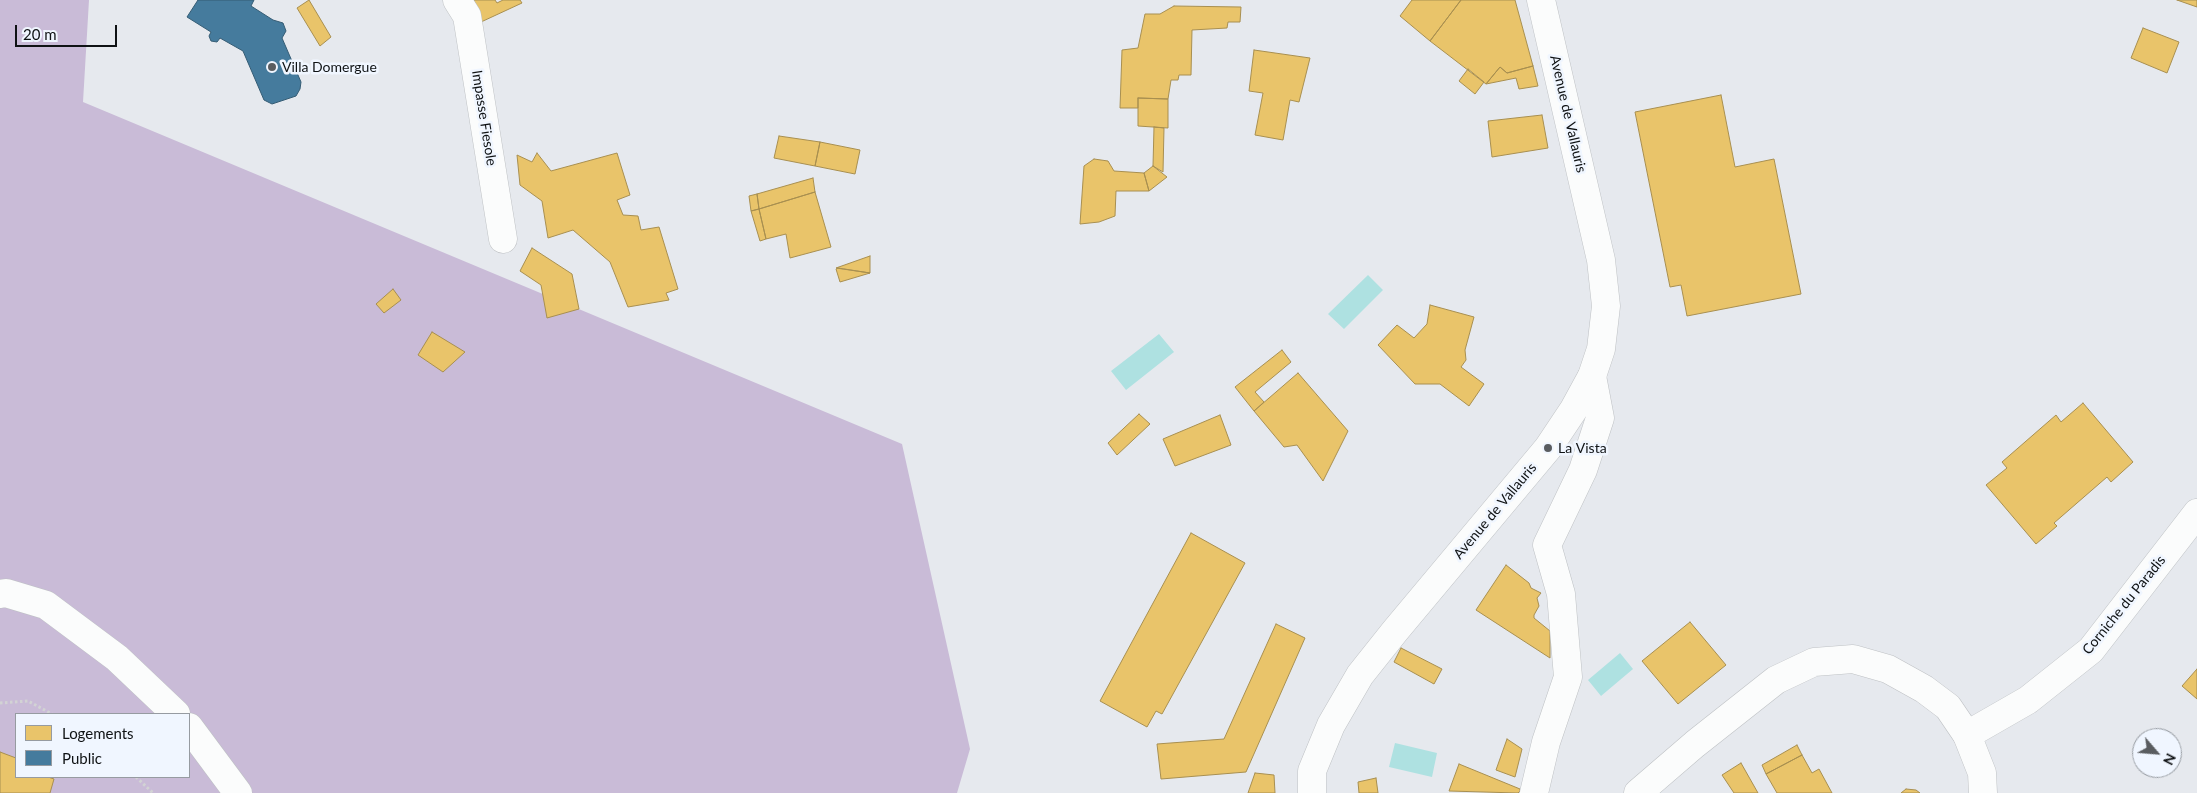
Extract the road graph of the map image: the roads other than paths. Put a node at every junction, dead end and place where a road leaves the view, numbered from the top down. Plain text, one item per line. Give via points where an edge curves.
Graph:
1 (457, 0) edge
2 (1541, 0) edge
3 (503, 239) dead end
4 (1592, 376) junction
5 (2197, 513) edge
6 (0, 594) edge
7 (175, 713) edge
8 (190, 728) edge
9 (1966, 736) junction
10 (238, 793) edge
11 (1312, 793) edge
12 (1534, 793) edge
13 (1638, 793) edge
14 (1983, 793) edge

1 - 3 main road, Impasse Fiesole via 468,16
2 - 4 main road, Avenue de Vallauris via 1601,260 1606,306 1602,349
4 - 11 main road, Avenue de Vallauris via 1548,448 1360,675 1331,725 1312,771
4 - 12 main road via 1600,418 1583,470 1547,545 1561,594 1568,677 1546,742
5 - 9 main road, Corniche du Paradis via 2091,650 2028,700
6 - 7 main road via 46,605 117,658
8 - 10 main road
9 - 13 main road via 1948,707 1888,669 1853,659 1814,662 1776,680
9 - 14 main road via 1982,773

